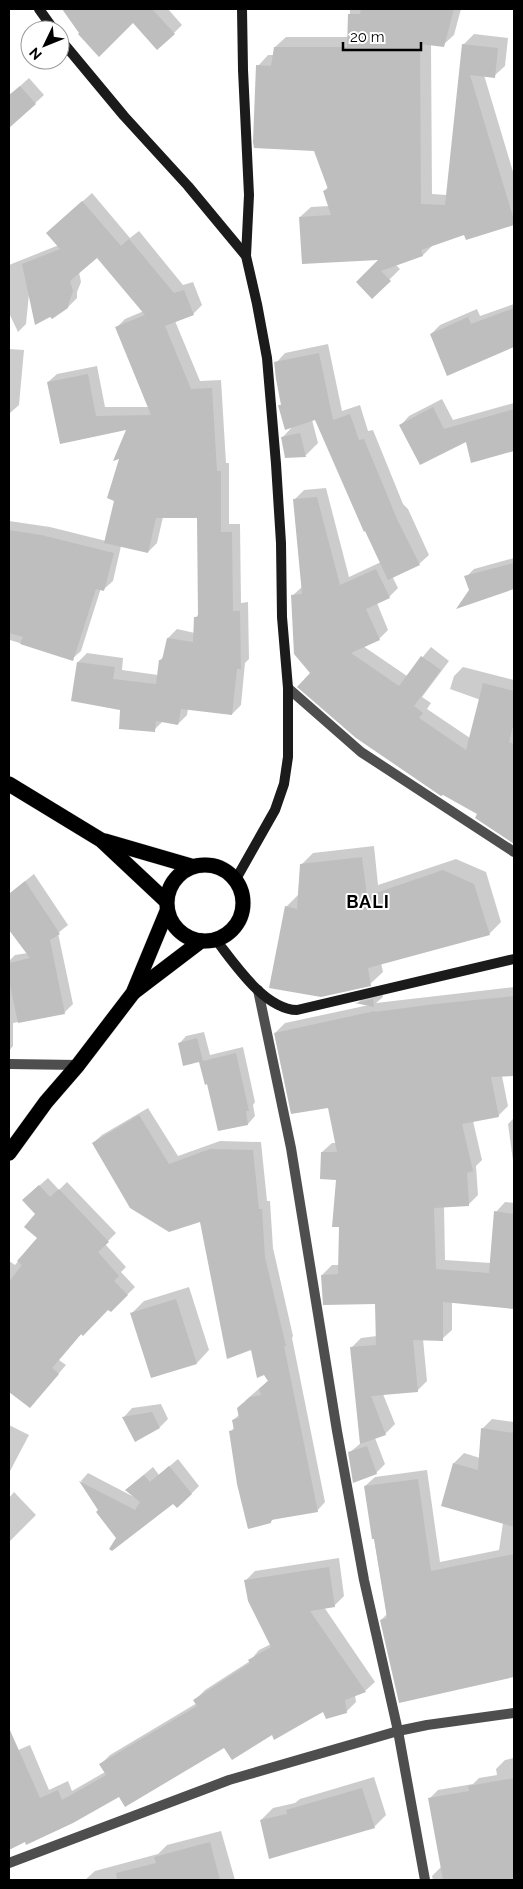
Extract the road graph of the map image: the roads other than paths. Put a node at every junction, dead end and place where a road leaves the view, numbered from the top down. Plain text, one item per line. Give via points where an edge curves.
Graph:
1 (39, 9) edge
2 (242, 9) edge
3 (47, 20) edge
4 (70, 51) edge
5 (246, 256) junction
6 (288, 688) junction
7 (9, 784) edge
8 (101, 840) junction
9 (514, 852) edge
10 (190, 866) junction
11 (236, 879) junction
12 (167, 906) junction
13 (209, 940) junction
14 (514, 959) edge
15 (258, 990) junction
16 (132, 993) junction
17 (9, 1064) edge
18 (78, 1065) junction
19 (9, 1153) edge
20 (514, 1713) edge
21 (398, 1731) junction
22 (9, 1863) edge
23 (425, 1880) edge

1 - 3 street
2 - 5 street via 249,195
4 - 5 street
5 - 6 street via 267,358
6 - 9 street via 361,752
6 - 11 street via 289,749 284,784 275,810
7 - 8 highway
8 - 10 highway
8 - 12 highway
10 - 11 highway via 207,864 223,869
10 - 12 highway via 178,874 169,887
11 - 13 highway via 242,893 243,908 239,922 229,933
12 - 13 highway via 174,926 186,937
12 - 16 highway
13 - 15 street
13 - 16 highway
14 - 15 street via 297,1010 279,1007
15 - 21 street via 291,1148 364,1580
16 - 18 highway
17 - 18 street
18 - 19 highway
20 - 21 street
21 - 22 street via 229,1780
21 - 23 street

